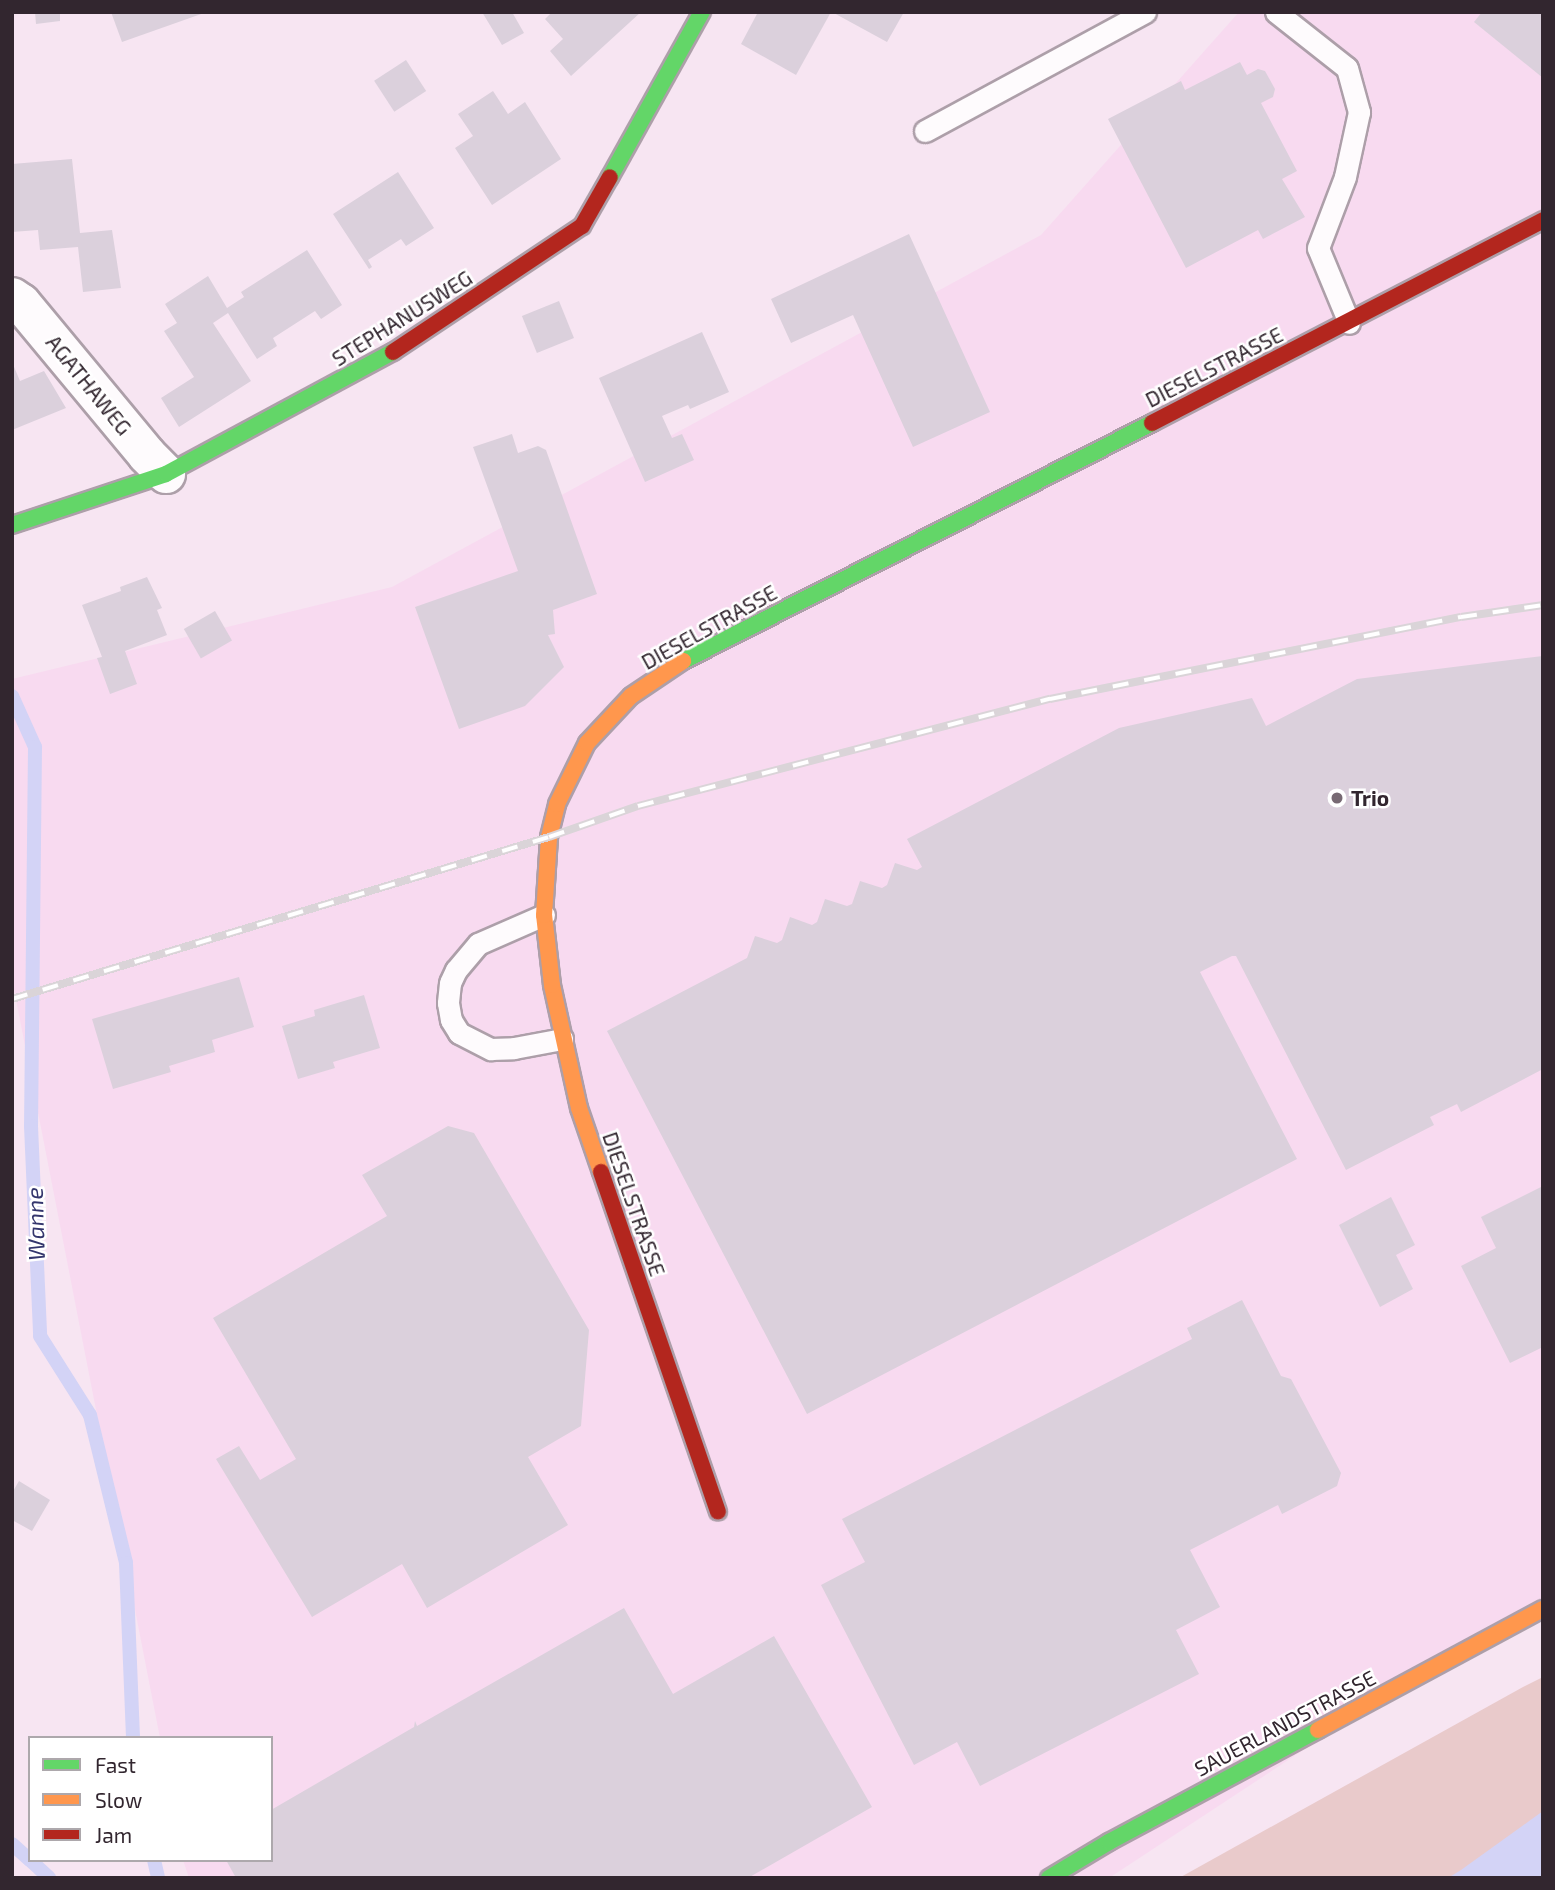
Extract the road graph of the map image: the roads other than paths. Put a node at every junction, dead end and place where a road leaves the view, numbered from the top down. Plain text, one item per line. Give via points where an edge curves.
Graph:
1 (702, 12) edge
2 (1145, 12) edge
3 (1276, 12) edge
4 (925, 131) dead end
5 (1543, 220) edge
6 (12, 297) edge
7 (1349, 323) junction
8 (166, 474) junction
9 (12, 525) edge
10 (544, 915) junction
11 (562, 1039) junction
12 (718, 1511) dead end
13 (1543, 1609) edge
14 (1049, 1878) edge

1 - 8 street, STEPHANUSWEG via 582,226 377,363
2 - 4 lane
3 - 7 lane via 1347,68 1359,112 1345,177 1318,248
5 - 7 street, DIESELSTRASSE
6 - 8 street, AGATHAWEG
7 - 10 street, DIESELSTRASSE via 733,634 631,696 587,743 557,804 549,837
8 - 9 street, STEPHANUSWEG
10 - 11 street, DIESELSTRASSE
10 - 11 lane via 478,944 456,970 448,1003 459,1033 491,1049
11 - 12 street, DIESELSTRASSE via 579,1108
13 - 14 street, SAUERLANDSTRASSE

